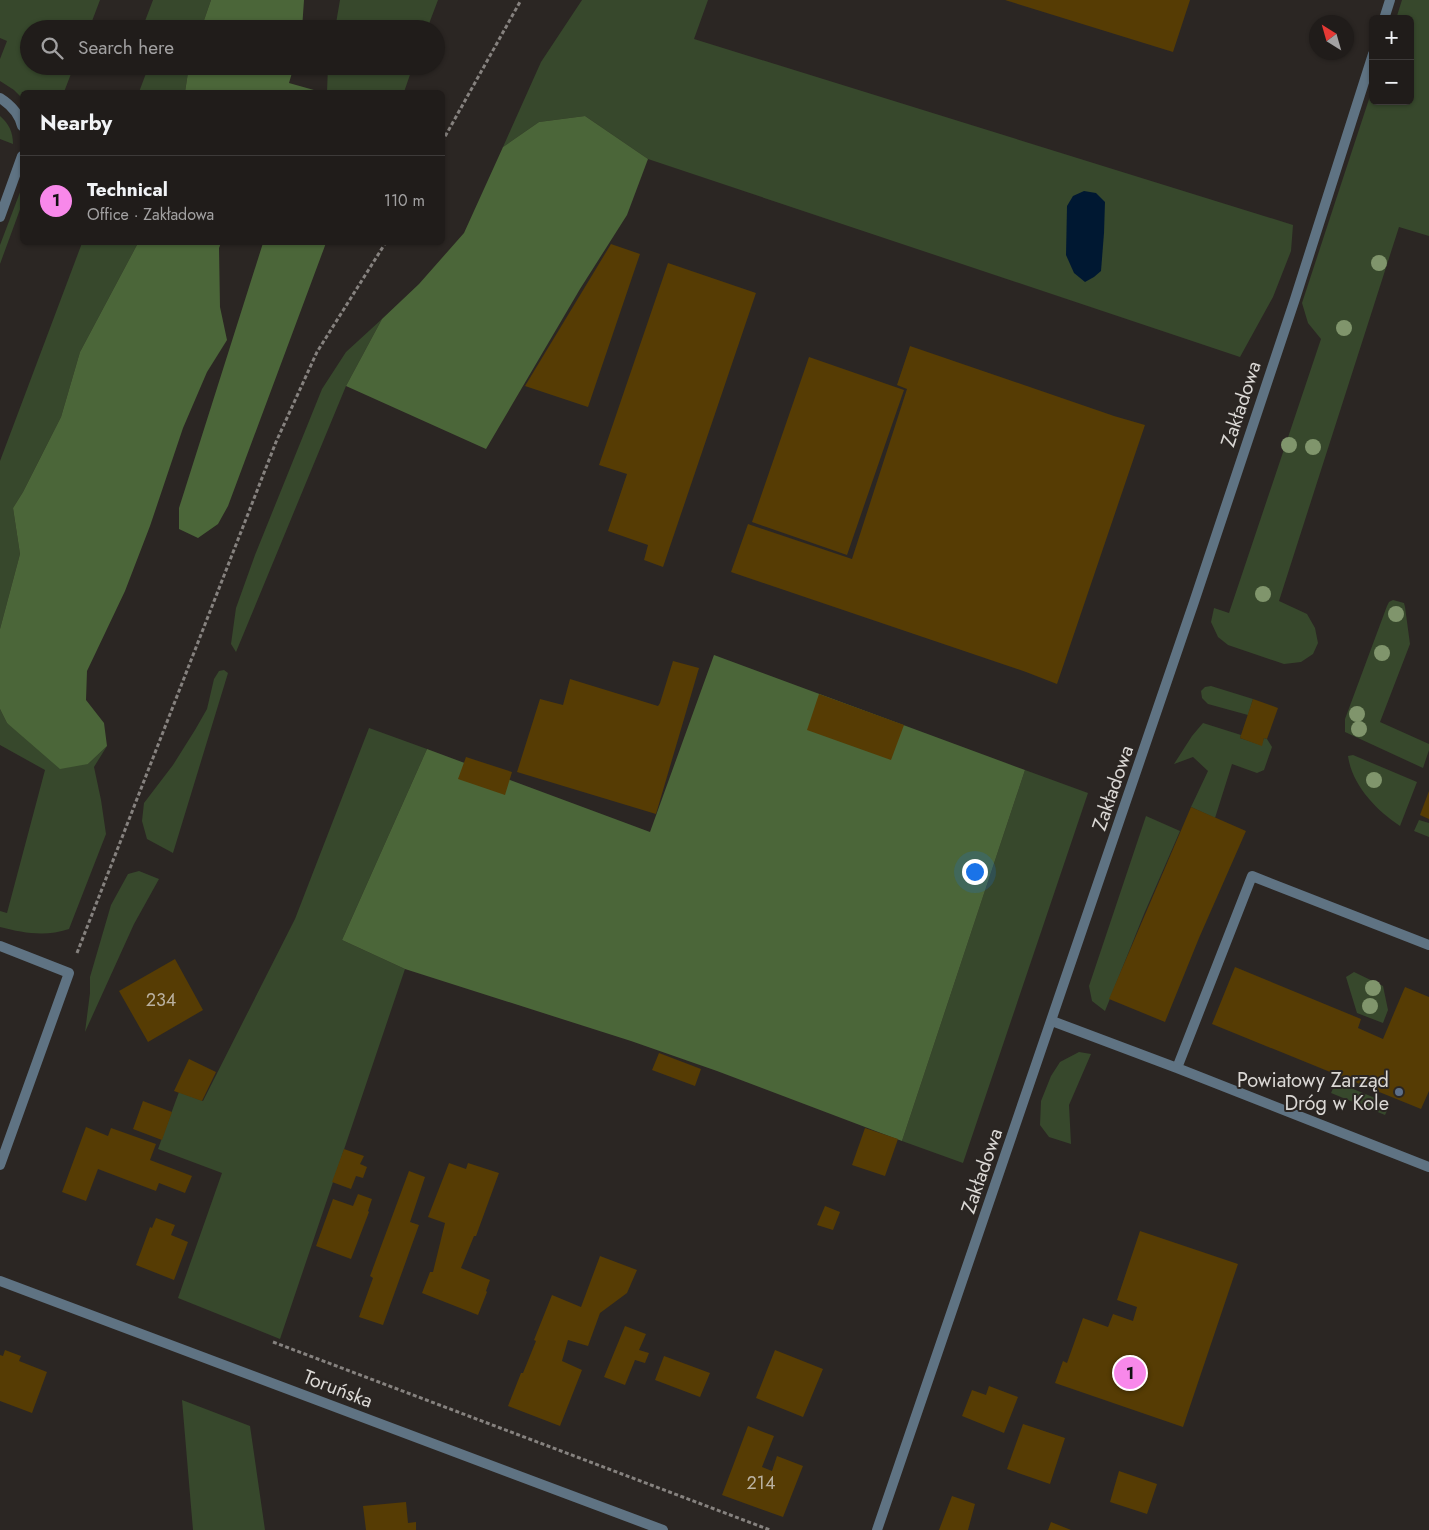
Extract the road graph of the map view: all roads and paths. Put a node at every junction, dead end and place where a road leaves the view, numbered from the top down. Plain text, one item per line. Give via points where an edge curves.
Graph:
1 (521, 0) edge
2 (1390, 0) edge
3 (1385, 15) edge
4 (1371, 60) edge
5 (0, 98) edge
6 (20, 117) edge
7 (445, 137) edge
8 (20, 162) edge
9 (0, 218) edge
10 (384, 245) edge
11 (1429, 945) edge
12 (0, 946) edge
13 (69, 973) junction
14 (1052, 1021) junction
15 (1177, 1068) junction
16 (0, 1166) edge
17 (1429, 1167) edge
18 (0, 1281) edge
19 (273, 1342) dead end
20 (663, 1530) edge
21 (770, 1530) edge
22 (877, 1530) edge

1 - 7 path
2 - 3 street
4 - 14 street, Zakładowa via 1285,328
5 - 6 street
8 - 9 street
10 - 13 path via 317,352 276,442
11 - 15 street via 1252,876
12 - 13 street
13 - 16 street
14 - 15 street
14 - 22 street, Zakładowa
15 - 17 street
18 - 20 street, Toruńska
19 - 21 path

